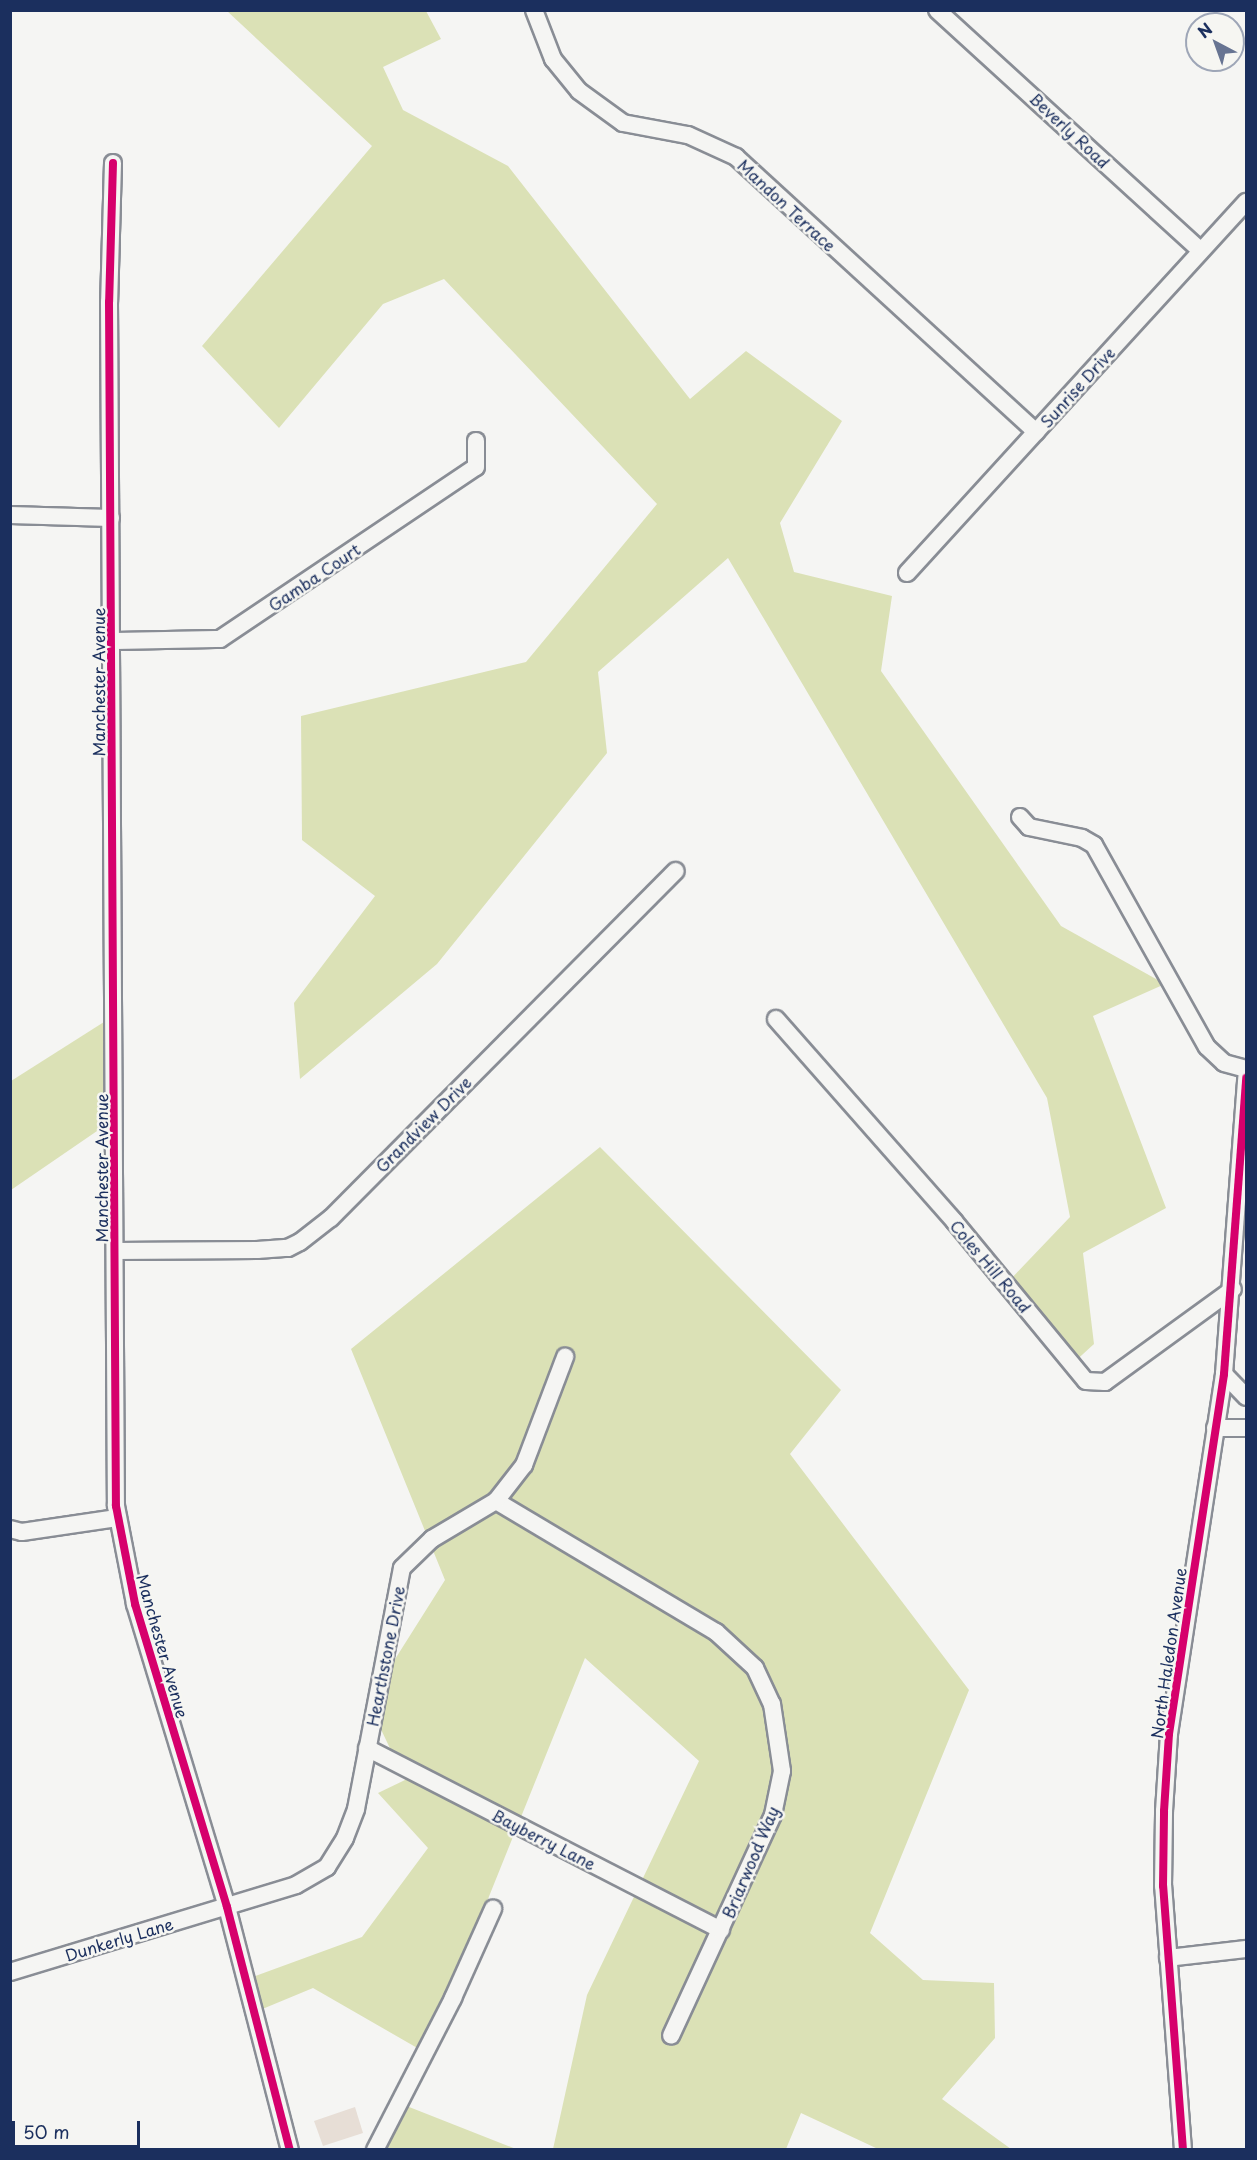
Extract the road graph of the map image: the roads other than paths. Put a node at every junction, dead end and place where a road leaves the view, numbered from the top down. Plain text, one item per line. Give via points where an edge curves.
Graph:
1 (534, 10) edge
2 (937, 10) edge
3 (113, 163) dead end
4 (1246, 202) edge
5 (1201, 251) junction
6 (1036, 432) junction
7 (476, 441) dead end
8 (10, 515) edge
9 (111, 518) junction
10 (907, 573) dead end
11 (111, 641) junction
12 (1020, 817) dead end
13 (676, 871) dead end
14 (776, 1019) dead end
15 (1246, 1069) edge
16 (1246, 1078) edge
17 (115, 1251) junction
18 (1233, 1289) junction
19 (565, 1357) dead end
20 (1224, 1374) junction
21 (1246, 1397) edge
22 (1215, 1428) junction
23 (1246, 1428) edge
24 (496, 1501) junction
25 (117, 1518) junction
26 (10, 1529) edge
27 (367, 1748) junction
28 (226, 1907) junction
29 (493, 1909) dead end
30 (721, 1930) junction
31 (1246, 1949) edge
32 (1168, 1958) junction
33 (10, 1972) edge
34 (671, 2036) dead end
35 (290, 2150) edge
36 (375, 2150) edge
37 (1183, 2150) edge

1 - 6 street, Mandon Terrace via 553,59 579,92 623,123 688,135 736,158
2 - 5 street, Beverly Road
3 - 9 street, Manchester Avenue
4 - 5 street, Sunrise Drive
5 - 6 street, Sunrise Drive
6 - 10 street, Sunrise Drive
7 - 11 street, Gamba Court via 476,467 220,639
8 - 9 street
9 - 11 street, Manchester Avenue
11 - 17 street, Manchester Avenue
12 - 15 street via 1029,827 1082,838 1094,845 1207,1047 1229,1066
13 - 17 street, Grandview Drive via 331,1218 300,1242 288,1248 257,1250
14 - 18 street, Coles Hill Road via 954,1221 1086,1381 1105,1382
16 - 18 street, North Haledon Avenue
17 - 25 street, Manchester Avenue
18 - 20 street, North Haledon Avenue
19 - 24 street, Hearthstone Drive via 524,1465
20 - 21 street
20 - 22 street, North Haledon Avenue
22 - 23 street
22 - 32 street, North Haledon Avenue via 1169,1734 1163,1876
24 - 27 street, Hearthstone Drive via 432,1539 402,1568
24 - 30 street, Briarwood Way via 693,1616 739,1650 765,1685 781,1745 782,1771 773,1815
25 - 26 street via 22,1532
25 - 28 street, Manchester Avenue via 135,1604
27 - 28 street, Hearthstone Drive via 356,1809 341,1846 327,1867 296,1885
27 - 30 street, Bayberry Lane
28 - 33 street, Dunkerly Lane
28 - 35 street, Manchester Avenue
29 - 36 street via 453,1998
30 - 34 street, Briarwood Way
31 - 32 street
32 - 37 street, North Haledon Avenue

